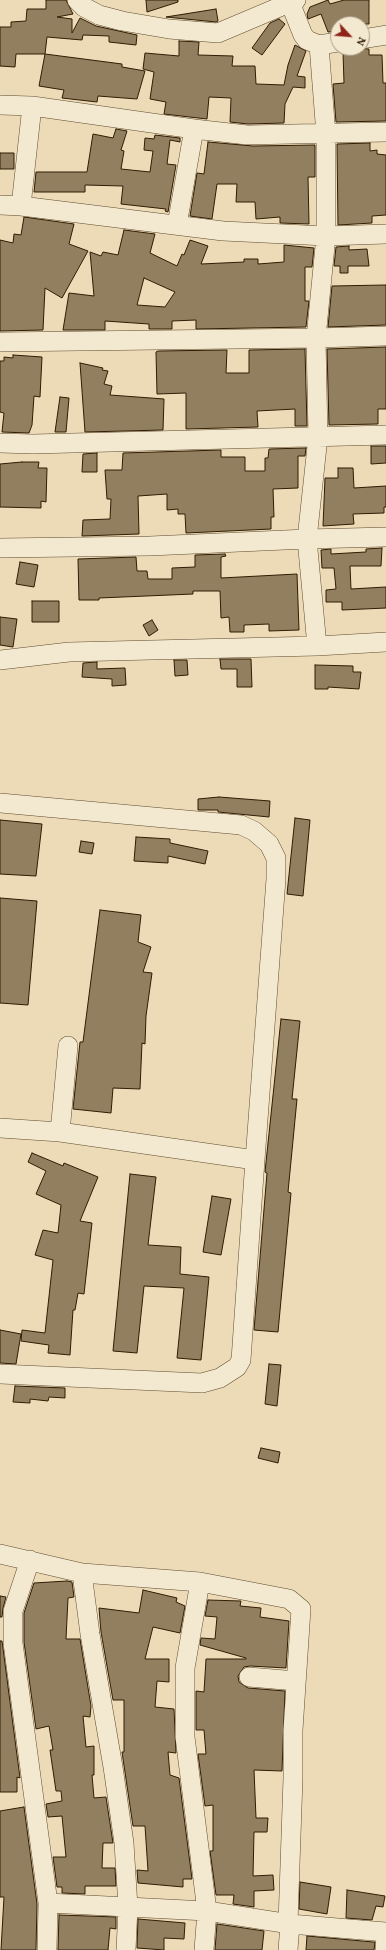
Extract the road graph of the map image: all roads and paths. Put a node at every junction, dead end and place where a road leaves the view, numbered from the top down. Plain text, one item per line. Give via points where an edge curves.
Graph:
1 (77, 0) edge
2 (291, 1) edge
3 (386, 35) edge
4 (370, 38) edge
5 (330, 43) edge
6 (319, 45) junction
7 (0, 105) edge
8 (32, 106) junction
9 (194, 129) junction
10 (386, 132) edge
11 (326, 135) junction
12 (0, 205) edge
13 (22, 206) junction
14 (177, 225) junction
15 (386, 234) edge
16 (326, 236) junction
17 (386, 336) edge
18 (316, 338) junction
19 (0, 342) edge
20 (386, 435) edge
21 (318, 437) junction
22 (0, 443) edge
23 (386, 537) edge
24 (307, 539) junction
25 (0, 548) edge
26 (386, 642) edge
27 (317, 646) junction
28 (0, 660) edge
29 (0, 802) edge
30 (68, 1046) dead end
31 (0, 1128) edge
32 (60, 1132) junction
33 (255, 1160) junction
34 (0, 1374) edge
35 (0, 1554) edge
36 (30, 1560) junction
37 (82, 1573) junction
38 (200, 1582) junction
39 (249, 1676) dead end
40 (296, 1681) junction
41 (48, 1903) junction
42 (128, 1907) junction
43 (207, 1911) junction
44 (289, 1923) junction
45 (386, 1932) edge
46 (386, 1936) edge
47 (46, 1950) edge
48 (126, 1950) edge
49 (204, 1950) edge
50 (288, 1950) edge
51 (385, 1950) edge

1 - 2 street via 99,15 122,21 169,29 218,33
2 - 6 street via 303,35 307,40
3 - 4 street
5 - 6 street
6 - 11 street
7 - 8 street
8 - 9 street
8 - 13 street
9 - 11 street via 247,135
9 - 14 street
10 - 11 street
11 - 16 street
12 - 13 street
13 - 14 street
14 - 16 street via 223,231
15 - 16 street
16 - 18 street
17 - 18 street
18 - 19 street
18 - 21 street
20 - 21 street
21 - 22 street
21 - 24 street
23 - 24 street
24 - 25 street via 150,546
24 - 27 street
26 - 27 street
27 - 28 street via 69,652
29 - 33 street via 241,825 254,831 269,844 276,858 276,879
30 - 32 street
31 - 32 street
32 - 33 street
33 - 34 street via 241,1360 237,1367 220,1378 202,1383
35 - 36 street
36 - 37 street
36 - 41 street via 13,1611 14,1643
37 - 38 street
37 - 42 street via 124,1843
38 - 40 street via 289,1599 297,1604 301,1609
38 - 43 street via 186,1668 185,1737
39 - 40 street
40 - 44 street
41 - 42 street
41 - 47 street
42 - 43 street
42 - 48 street
43 - 44 street
43 - 49 street
44 - 45 street
44 - 50 street
46 - 51 street

